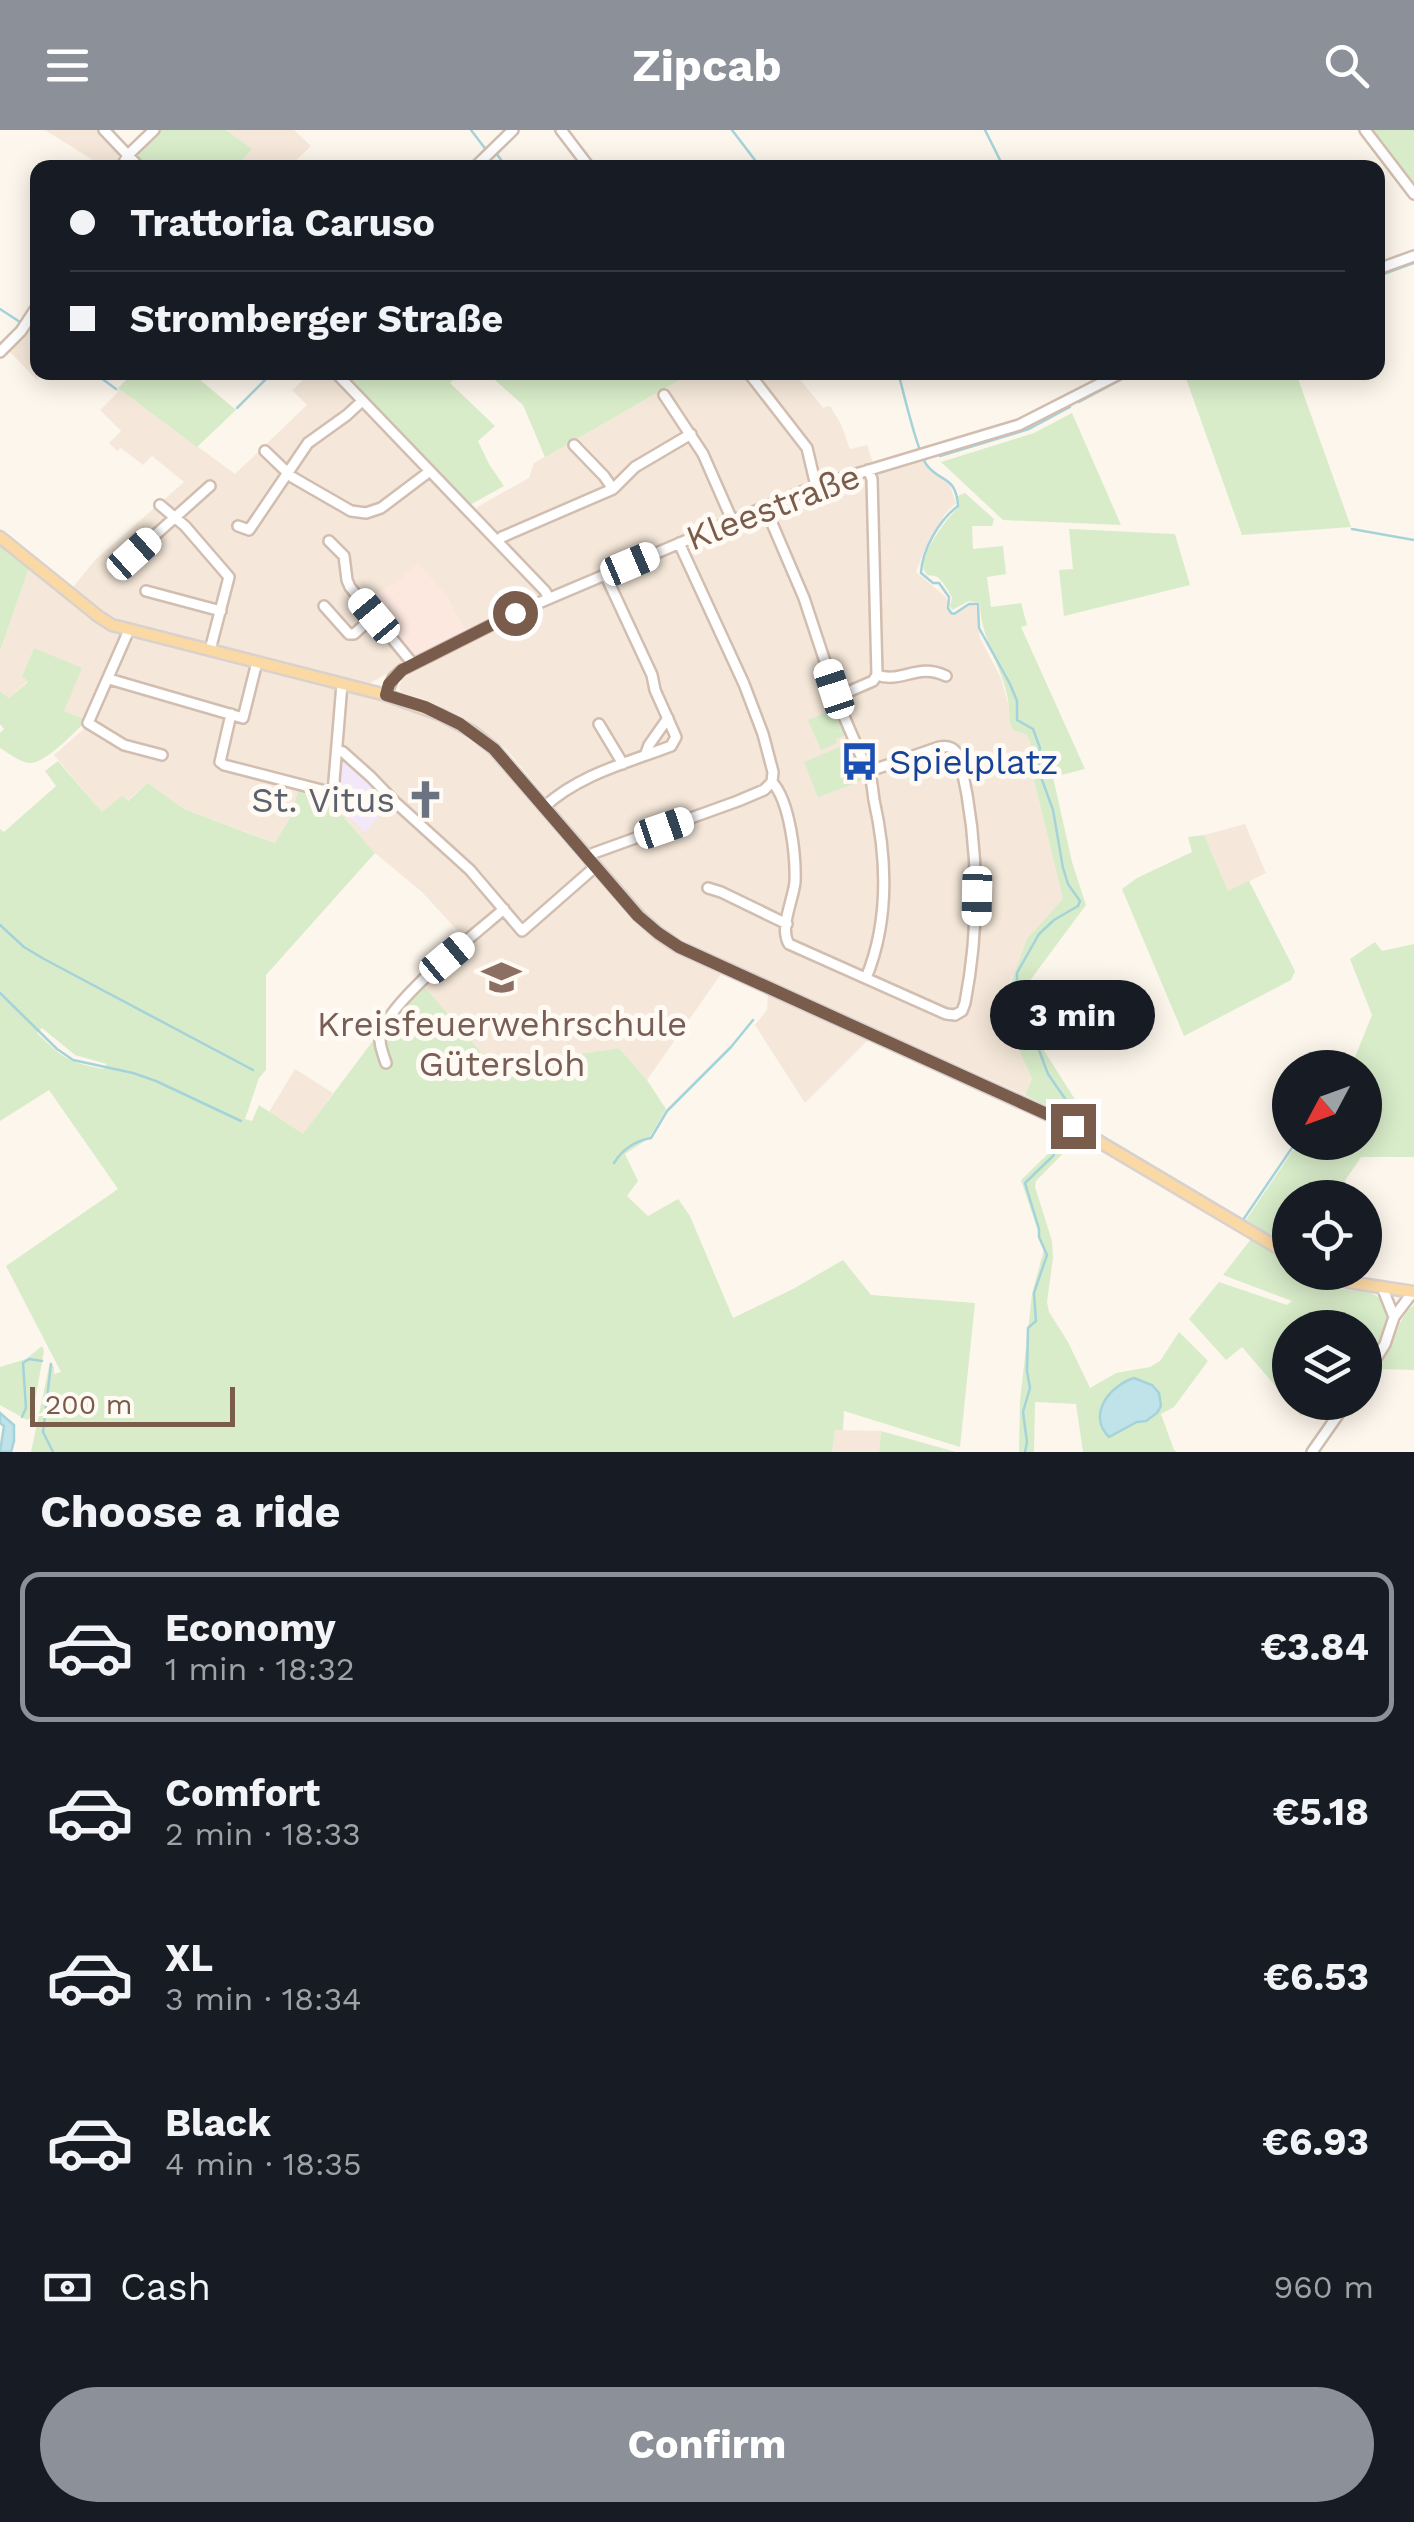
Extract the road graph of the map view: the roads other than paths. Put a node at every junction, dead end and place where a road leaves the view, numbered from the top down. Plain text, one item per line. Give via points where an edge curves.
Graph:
1 (104, 130) edge
2 (154, 130) edge
3 (512, 130) edge
4 (560, 130) edge
5 (1364, 130) edge
6 (128, 156) junction
7 (126, 160) edge
8 (132, 160) edge
9 (482, 160) edge
10 (584, 160) edge
11 (1414, 194) edge
12 (1414, 256) edge
13 (1385, 266) edge
14 (30, 318) edge
15 (0, 352) edge
16 (343, 380) edge
17 (754, 380) edge
18 (1108, 380) edge
19 (664, 394) dead end
20 (365, 403) junction
21 (691, 434) junction
22 (574, 444) dead end
23 (265, 451) dead end
24 (868, 470) junction
25 (430, 471) junction
26 (287, 473) junction
27 (210, 486) dead end
28 (816, 486) junction
29 (613, 490) junction
30 (160, 504) dead end
31 (765, 506) junction
32 (174, 518) junction
33 (732, 520) junction
34 (238, 526) dead end
35 (0, 537) edge
36 (328, 541) dead end
37 (497, 541) junction
38 (679, 543) junction
39 (134, 554) dead end
40 (605, 574) junction
41 (146, 592) dead end
42 (549, 598) junction
43 (324, 606) dead end
44 (221, 611) junction
45 (374, 616) junction
46 (129, 630) junction
47 (210, 650) junction
48 (258, 662) junction
49 (413, 664) junction
50 (877, 675) junction
51 (946, 676) dead end
52 (109, 680) junction
53 (342, 684) junction
54 (841, 694) junction
55 (386, 695) junction
56 (231, 714) junction
57 (668, 718) junction
58 (600, 724) dead end
59 (337, 750) junction
60 (646, 754) junction
61 (162, 755) dead end
62 (623, 764) junction
63 (870, 771) junction
64 (772, 782) junction
65 (544, 807) junction
66 (592, 863) junction
67 (708, 888) dead end
68 (504, 909) junction
69 (786, 924) junction
70 (866, 978) junction
71 (386, 1064) dead end
72 (1272, 1243) edge
73 (1382, 1287) joint
74 (1414, 1292) edge
75 (1394, 1317) junction
76 (1382, 1349) edge
77 (1334, 1420) edge
78 (1312, 1452) edge

1 - 6 street
2 - 6 street
3 - 9 street
4 - 10 street
5 - 11 street
6 - 7 street
6 - 8 street
12 - 13 street
14 - 15 street
16 - 20 street
17 - 28 street via 806,448
18 - 24 street, Kleestraße via 1019,426
19 - 21 street
20 - 25 street
20 - 26 street via 308,443
21 - 29 street via 635,467
21 - 33 street
22 - 29 street
23 - 26 street
24 - 28 street, Kleestraße
24 - 50 street
25 - 26 street via 366,512 350,511
25 - 37 street
26 - 34 street via 249,530
27 - 32 street
28 - 31 street, Kleestraße
29 - 37 street
30 - 32 street
31 - 33 street, Kleestraße
31 - 54 street
32 - 39 street
32 - 44 street via 229,577
33 - 38 street, Kleestraße
35 - 46 main road via 98,616
36 - 45 street via 344,556 346,580
37 - 42 street
38 - 40 street, Kleestraße
38 - 64 street via 754,707
40 - 42 street, Kleestraße
40 - 57 street
41 - 44 street
42 - 49 street, Kleestraße
43 - 45 street via 349,634
44 - 47 street
45 - 49 street
46 - 47 main road
46 - 52 street
47 - 48 main road
48 - 53 main road
48 - 56 street via 243,718
49 - 55 street, Kleestraße via 393,678
50 - 51 street via 932,669
50 - 54 street
52 - 56 street
52 - 61 street via 88,723 124,745
53 - 55 main road
53 - 59 street
54 - 63 street via 840,707
55 - 65 main road via 473,732
56 - 59 street via 220,758 224,766 333,792
57 - 60 street
57 - 60 street via 676,737 672,746
58 - 62 street
59 - 68 street
60 - 62 street
62 - 65 street via 585,778
63 - 70 street via 884,878
63 - 70 street via 939,747 955,750 973,821 977,872 976,921 958,1014
64 - 66 street via 738,801 594,853
64 - 69 street via 796,860
65 - 66 main road
66 - 68 street via 522,931
66 - 72 main road via 638,916 679,947 1071,1125
67 - 69 street
68 - 71 street via 406,995 379,1039
69 - 70 street via 790,944
73 - 74 main road
73 - 75 street
74 - 75 street
75 - 76 street
77 - 78 street

